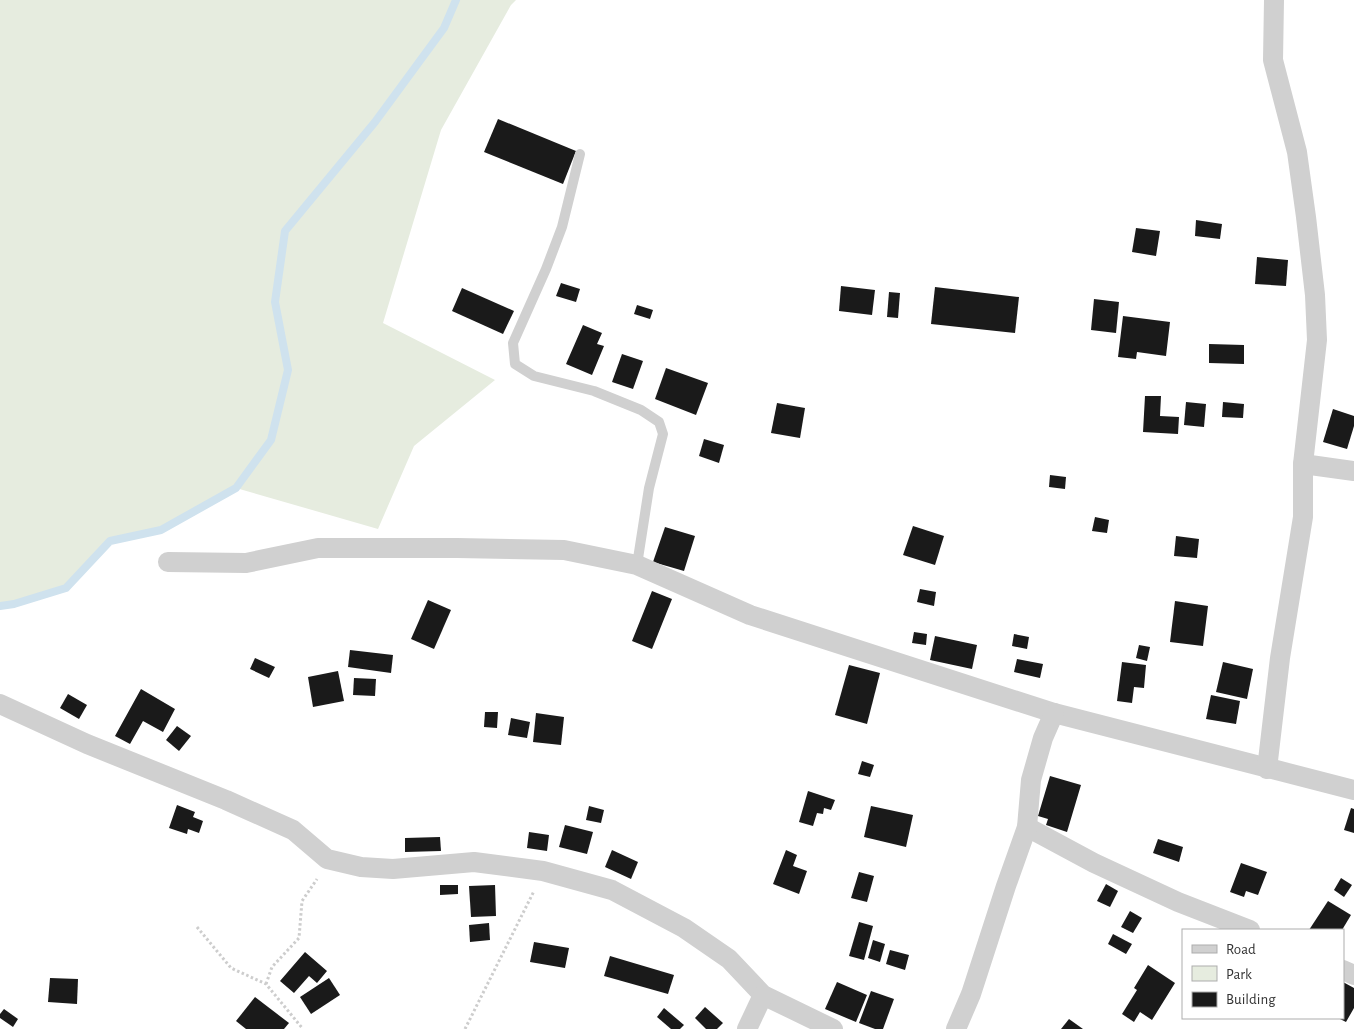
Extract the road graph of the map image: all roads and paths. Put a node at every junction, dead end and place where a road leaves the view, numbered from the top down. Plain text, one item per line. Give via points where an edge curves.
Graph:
1 (1274, 0) edge
2 (580, 154) dead end
3 (1304, 464) junction
4 (1354, 471) edge
5 (168, 562) dead end
6 (637, 565) junction
7 (0, 704) edge
8 (1054, 713) junction
9 (1267, 768) junction
10 (1354, 790) edge
11 (1027, 827) junction
12 (327, 858) junction
13 (543, 871) junction
14 (198, 927) dead end
15 (1247, 929) edge
16 (266, 984) junction
17 (763, 995) junction
18 (303, 1029) edge
19 (465, 1029) edge
20 (747, 1029) edge
21 (833, 1029) edge
22 (956, 1029) edge

1 - 3 street via 1273,60 1297,152 1315,295 1317,340
2 - 6 lane via 562,227 513,343 515,364 534,376 594,391 641,410 659,422 663,434
3 - 4 street
3 - 9 street via 1303,517 1280,658
5 - 6 street via 246,563 318,548 457,548 564,550
6 - 8 street via 750,615
7 - 12 street via 293,830
8 - 9 street
8 - 11 street via 1031,780
9 - 10 street
11 - 15 street via 1178,902
11 - 22 street via 971,994
12 - 13 street via 361,867 393,869 474,862
12 - 16 path via 302,901 299,938 272,967
13 - 17 street via 612,890 684,928 729,959
13 - 19 path
14 - 16 path via 230,968
16 - 18 path
17 - 20 street
17 - 21 street

